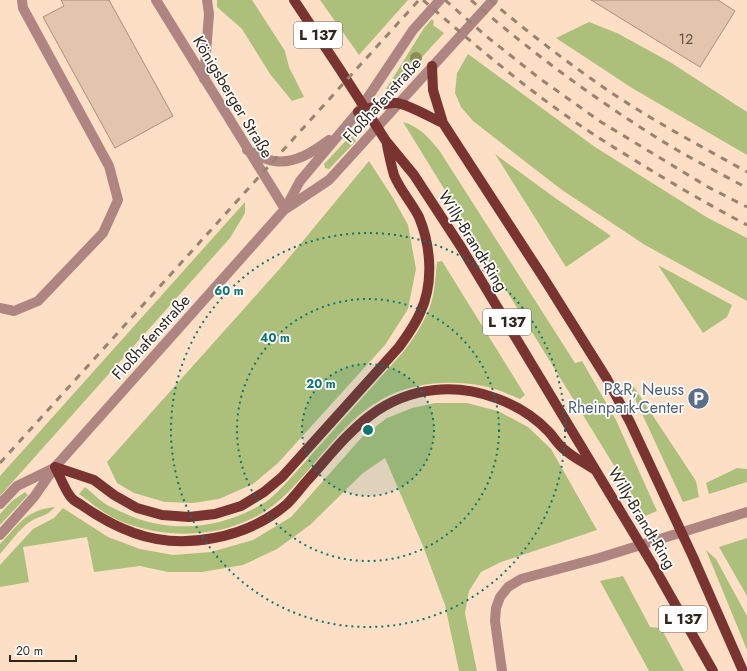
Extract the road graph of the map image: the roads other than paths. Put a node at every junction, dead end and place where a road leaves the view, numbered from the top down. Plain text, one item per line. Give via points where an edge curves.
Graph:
1 (22, 0) edge
2 (156, 0) edge
3 (207, 0) edge
4 (294, 0) edge
5 (440, 0) edge
6 (492, 0) edge
7 (432, 66) junction
8 (204, 79) junction
9 (398, 103) junction
10 (358, 112) junction
11 (443, 123) junction
12 (343, 129) junction
13 (386, 141) junction
14 (247, 150) junction
15 (284, 209) junction
16 (0, 308) edge
17 (55, 467) junction
18 (597, 471) junction
19 (0, 504) edge
20 (747, 512) edge
21 (0, 535) edge
22 (502, 671) edge
23 (713, 671) edge
24 (744, 671) edge

1 - 16 street via 23,8 109,166 118,200 104,233 38,301 14,311
2 - 8 street, Königsberger Straße
3 - 8 street via 209,14
4 - 13 main road, Willy-Brandt-Ring / L 137
5 - 10 street, Floßhafenstraße via 413,30
6 - 7 street, Floßhafenstraße
7 - 9 street, Floßhafenstraße
7 - 11 main road via 433,90
8 - 14 street, Königsberger Straße
9 - 10 main road via 378,105
9 - 11 main road
9 - 15 street, Floßhafenstraße via 329,180
10 - 12 street, Floßhafenstraße
11 - 24 main road via 607,379 630,422
12 - 14 street, Floßhafenstraße via 314,151 293,161 273,161
12 - 15 street, Floßhafenstraße via 300,181
13 - 17 main road via 395,176 419,217 427,245 430,269 421,312 399,347 282,477 241,506 215,514 189,517 162,515 137,508 94,480
13 - 18 main road, Willy-Brandt-Ring / L 137 via 414,175 461,247
14 - 15 street, Königsberger Straße
15 - 17 street, Floßhafenstraße
17 - 18 main road via 70,497 95,515 121,528 146,537 173,541 231,535 261,522 287,504 354,428 373,412 390,402 412,395 435,390 458,390 480,393 506,402 529,415 548,430 564,450
17 - 19 street, Floßhafenstraße via 17,486
17 - 21 street, Floßhafenstraße via 34,497
18 - 23 main road, Willy-Brandt-Ring / L 137
20 - 22 street via 599,558 521,579 508,587 500,597 495,621

